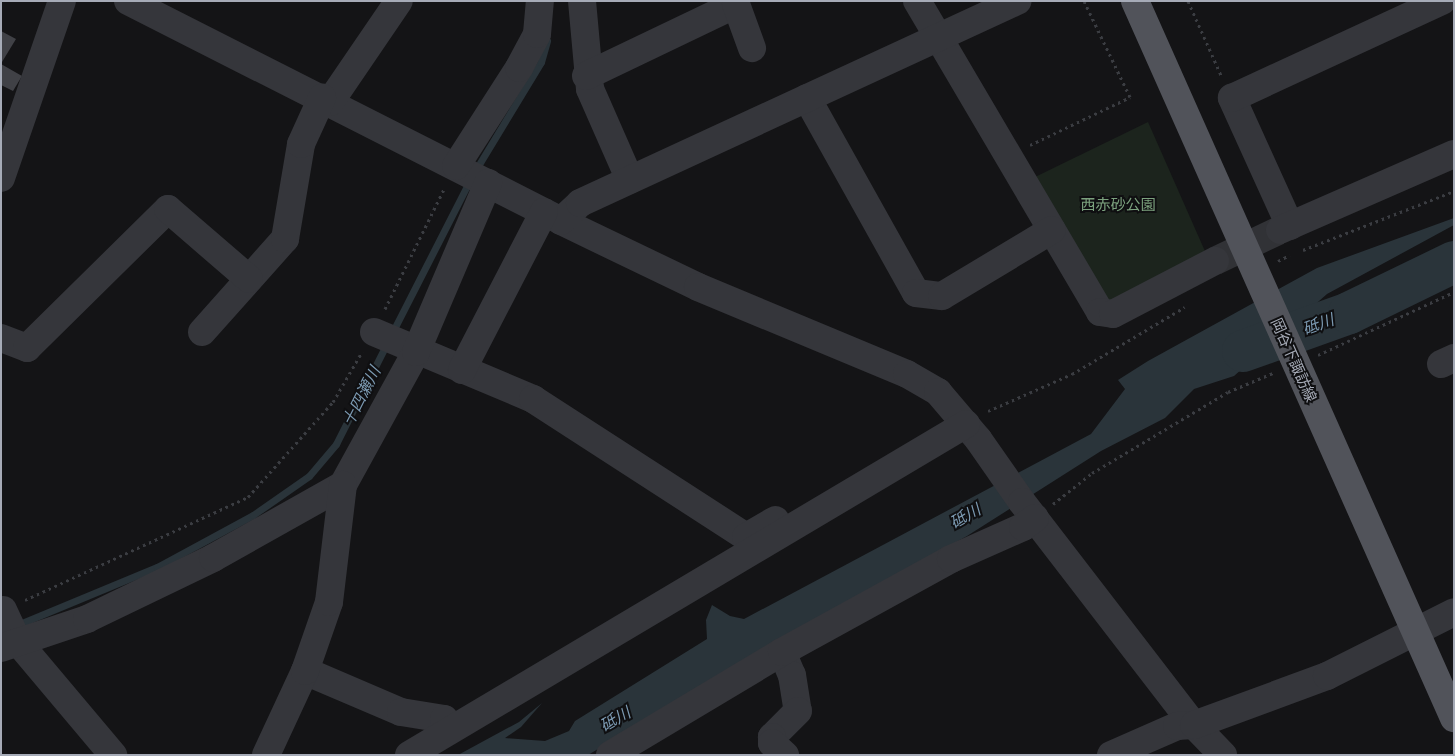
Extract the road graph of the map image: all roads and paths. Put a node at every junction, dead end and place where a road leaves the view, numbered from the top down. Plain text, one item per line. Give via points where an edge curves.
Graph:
1 (62, 1) edge
2 (128, 1) edge
3 (398, 1) edge
4 (540, 1) edge
5 (582, 1) edge
6 (917, 1) edge
7 (1018, 1) edge
8 (1084, 1) edge
9 (1135, 1) edge
10 (1188, 1) edge
11 (1442, 1) edge
12 (736, 3) edge
13 (938, 38) junction
14 (752, 48) dead end
15 (586, 76) junction
16 (807, 98) junction
17 (1232, 98) junction
18 (326, 100) junction
19 (1454, 154) edge
20 (1008, 156) junction
21 (458, 167) junction
22 (1, 178) edge
23 (630, 180) junction
24 (487, 182) junction
25 (1454, 191) edge
26 (552, 217) junction
27 (1052, 230) junction
28 (1302, 251) dead end
29 (1292, 254) dead end
30 (1215, 261) tunnel mouth
31 (1258, 277) junction
32 (249, 279) junction
33 (1454, 292) edge
34 (1188, 306) dead end
35 (202, 332) dead end
36 (377, 333) junction
37 (1, 338) edge
38 (414, 351) junction
39 (1294, 358) junction
40 (462, 370) junction
41 (972, 431) junction
42 (344, 485) junction
43 (1029, 510) junction
44 (813, 517) junction
45 (1454, 612) edge
46 (9, 630) edge
47 (1416, 634) junction
48 (782, 652) junction
49 (305, 671) junction
50 (1454, 718) edge
51 (1194, 724) junction
52 (450, 728) junction
53 (113, 755) edge
54 (266, 755) edge
55 (409, 755) edge
56 (610, 755) edge
57 (785, 755) edge
58 (1111, 755) edge
59 (1223, 755) edge

1 - 22 street
2 - 18 street
3 - 18 street
4 - 21 street via 537,34
5 - 15 street
6 - 13 street
7 - 13 street
8 - 20 path via 1130,97
9 - 31 main road, 岡谷下諏訪線
10 - 17 path
11 - 17 street
12 - 14 street
12 - 15 street
13 - 16 street
13 - 20 street
15 - 23 street
16 - 23 street
16 - 27 street via 916,293 942,296
17 - 19 street via 1285,228
18 - 21 street
18 - 32 street via 301,144 285,239
20 - 27 street
21 - 24 street
21 - 36 path
23 - 26 street
24 - 26 street
24 - 38 street
25 - 28 path
26 - 40 street
26 - 41 street via 698,287 907,374 938,392
27 - 30 street via 1100,312 1113,314
29 - 31 path
31 - 39 main road, 岡谷下諏訪線
32 - 35 street
32 - 37 street via 168,209 27,348
33 - 39 path
34 - 41 path via 1072,374 1005,401
36 - 38 street
36 - 46 path via 333,402 248,497
38 - 40 street
38 - 42 street
39 - 43 path via 1219,397
39 - 47 main road, 岡谷下諏訪線
40 - 44 street via 533,399 746,537 805,505
41 - 43 street
41 - 44 street
42 - 46 street via 213,558 87,619
42 - 49 street via 329,602
43 - 48 street via 1023,527 951,559
43 - 51 street
44 - 52 street
45 - 47 street
46 - 53 street
47 - 50 main road, 岡谷下諏訪線
47 - 51 street via 1327,676
48 - 56 street
48 - 57 street via 792,675 798,711 772,737 772,743
49 - 52 street via 401,712 444,719
49 - 54 street
51 - 58 street via 1177,726
51 - 59 street
52 - 55 street

